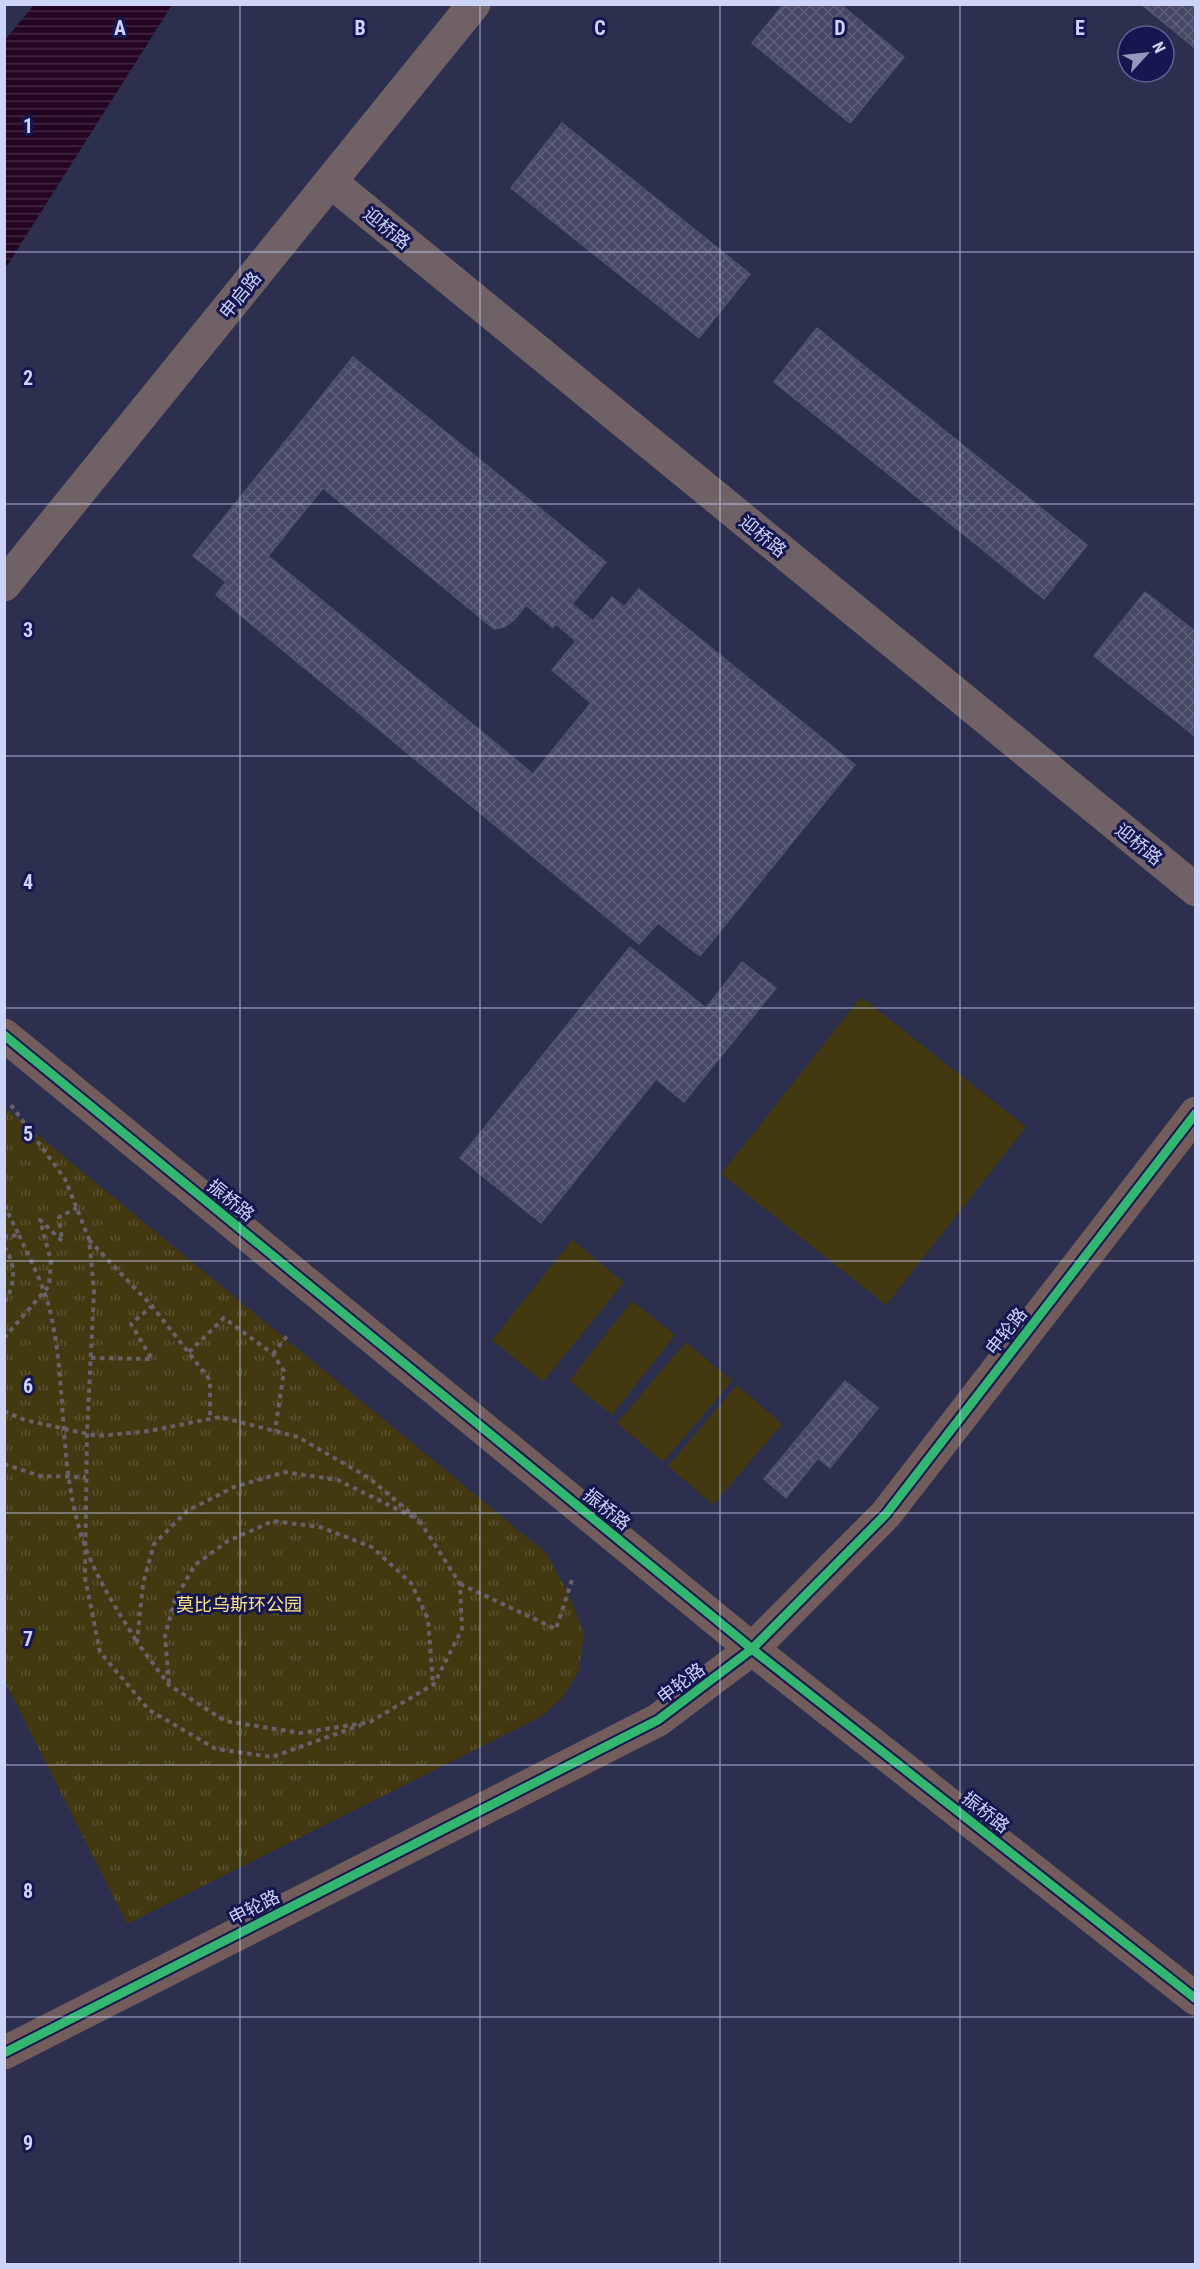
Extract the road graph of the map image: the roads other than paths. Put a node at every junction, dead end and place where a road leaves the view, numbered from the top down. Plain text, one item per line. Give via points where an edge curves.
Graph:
1 (474, 4) edge
2 (331, 182) junction
3 (4, 585) edge
4 (1196, 890) edge
5 (4, 1035) edge
6 (1196, 1113) edge
7 (752, 1649) junction
8 (1196, 1998) edge
9 (4, 2053) edge

1 - 2 street, 申启路
2 - 3 street, 申启路
2 - 4 street, 迎桥路
5 - 7 street, 振桥路
6 - 7 street, 申轮路 via 886,1514
7 - 8 street, 振桥路
7 - 9 street, 申轮路 via 658,1720

